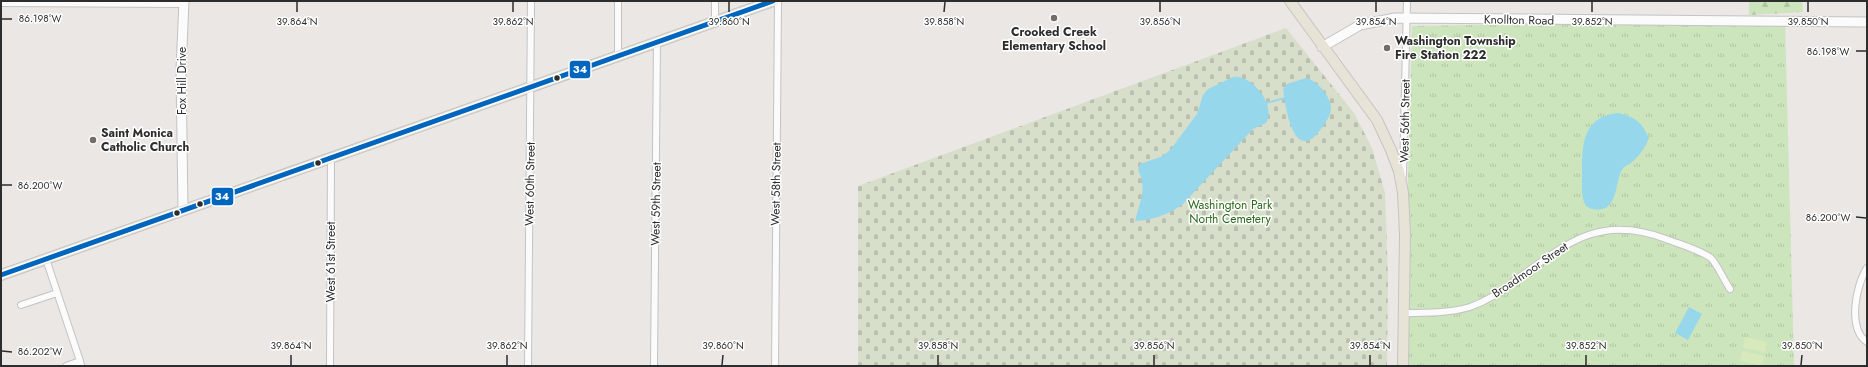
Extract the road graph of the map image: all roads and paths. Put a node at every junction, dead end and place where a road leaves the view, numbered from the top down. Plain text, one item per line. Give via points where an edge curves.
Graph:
1 (532, 1) edge
2 (618, 1) edge
3 (715, 1) edge
4 (773, 1) edge
5 (778, 1) edge
6 (1290, 1) edge
7 (1407, 1) edge
8 (1, 3) edge
9 (184, 3) edge
10 (1406, 19) junction
11 (714, 22) junction
12 (1867, 22) edge
13 (657, 43) junction
14 (1322, 47) junction
15 (618, 57) junction
16 (531, 88) junction
17 (331, 158) junction
18 (1403, 193) junction
19 (184, 210) junction
20 (46, 259) junction
21 (1867, 268) edge
22 (1, 275) edge
23 (1730, 289) dead end
24 (57, 293) junction
25 (22, 305) dead end
26 (1404, 313) junction
27 (1867, 342) edge
28 (81, 364) edge
29 (66, 366) edge
30 (330, 366) edge
31 (528, 366) edge
32 (654, 366) edge
33 (775, 366) edge
34 (1403, 366) edge

1 - 16 street, West 60th Street
2 - 15 street
3 - 11 street
4 - 11 main road
5 - 33 street, West 58th Street
6 - 14 main road
7 - 10 street, West 56th Street
8 - 9 street
9 - 19 street, Fox Hill Drive via 181,70
10 - 12 street, Knollton Road
10 - 14 street, Knollton Road via 1360,25
10 - 18 street, West 56th Street
11 - 13 main road
13 - 15 main road
13 - 32 street, West 59th Street
14 - 18 main road via 1362,97 1376,120 1391,150
15 - 16 main road
16 - 17 main road
16 - 31 street, West 60th Street
17 - 19 main road
17 - 30 street, West 61st Street
18 - 26 main road
19 - 20 main road
20 - 22 main road
20 - 24 street
21 - 27 street via 1858,286 1856,320 1859,334
23 - 26 street, Broadmoor Street via 1711,259 1657,235 1630,229 1615,229 1587,234 1563,245 1502,291 1471,307 1431,313
24 - 25 street
24 - 28 street
26 - 34 main road
28 - 29 street

